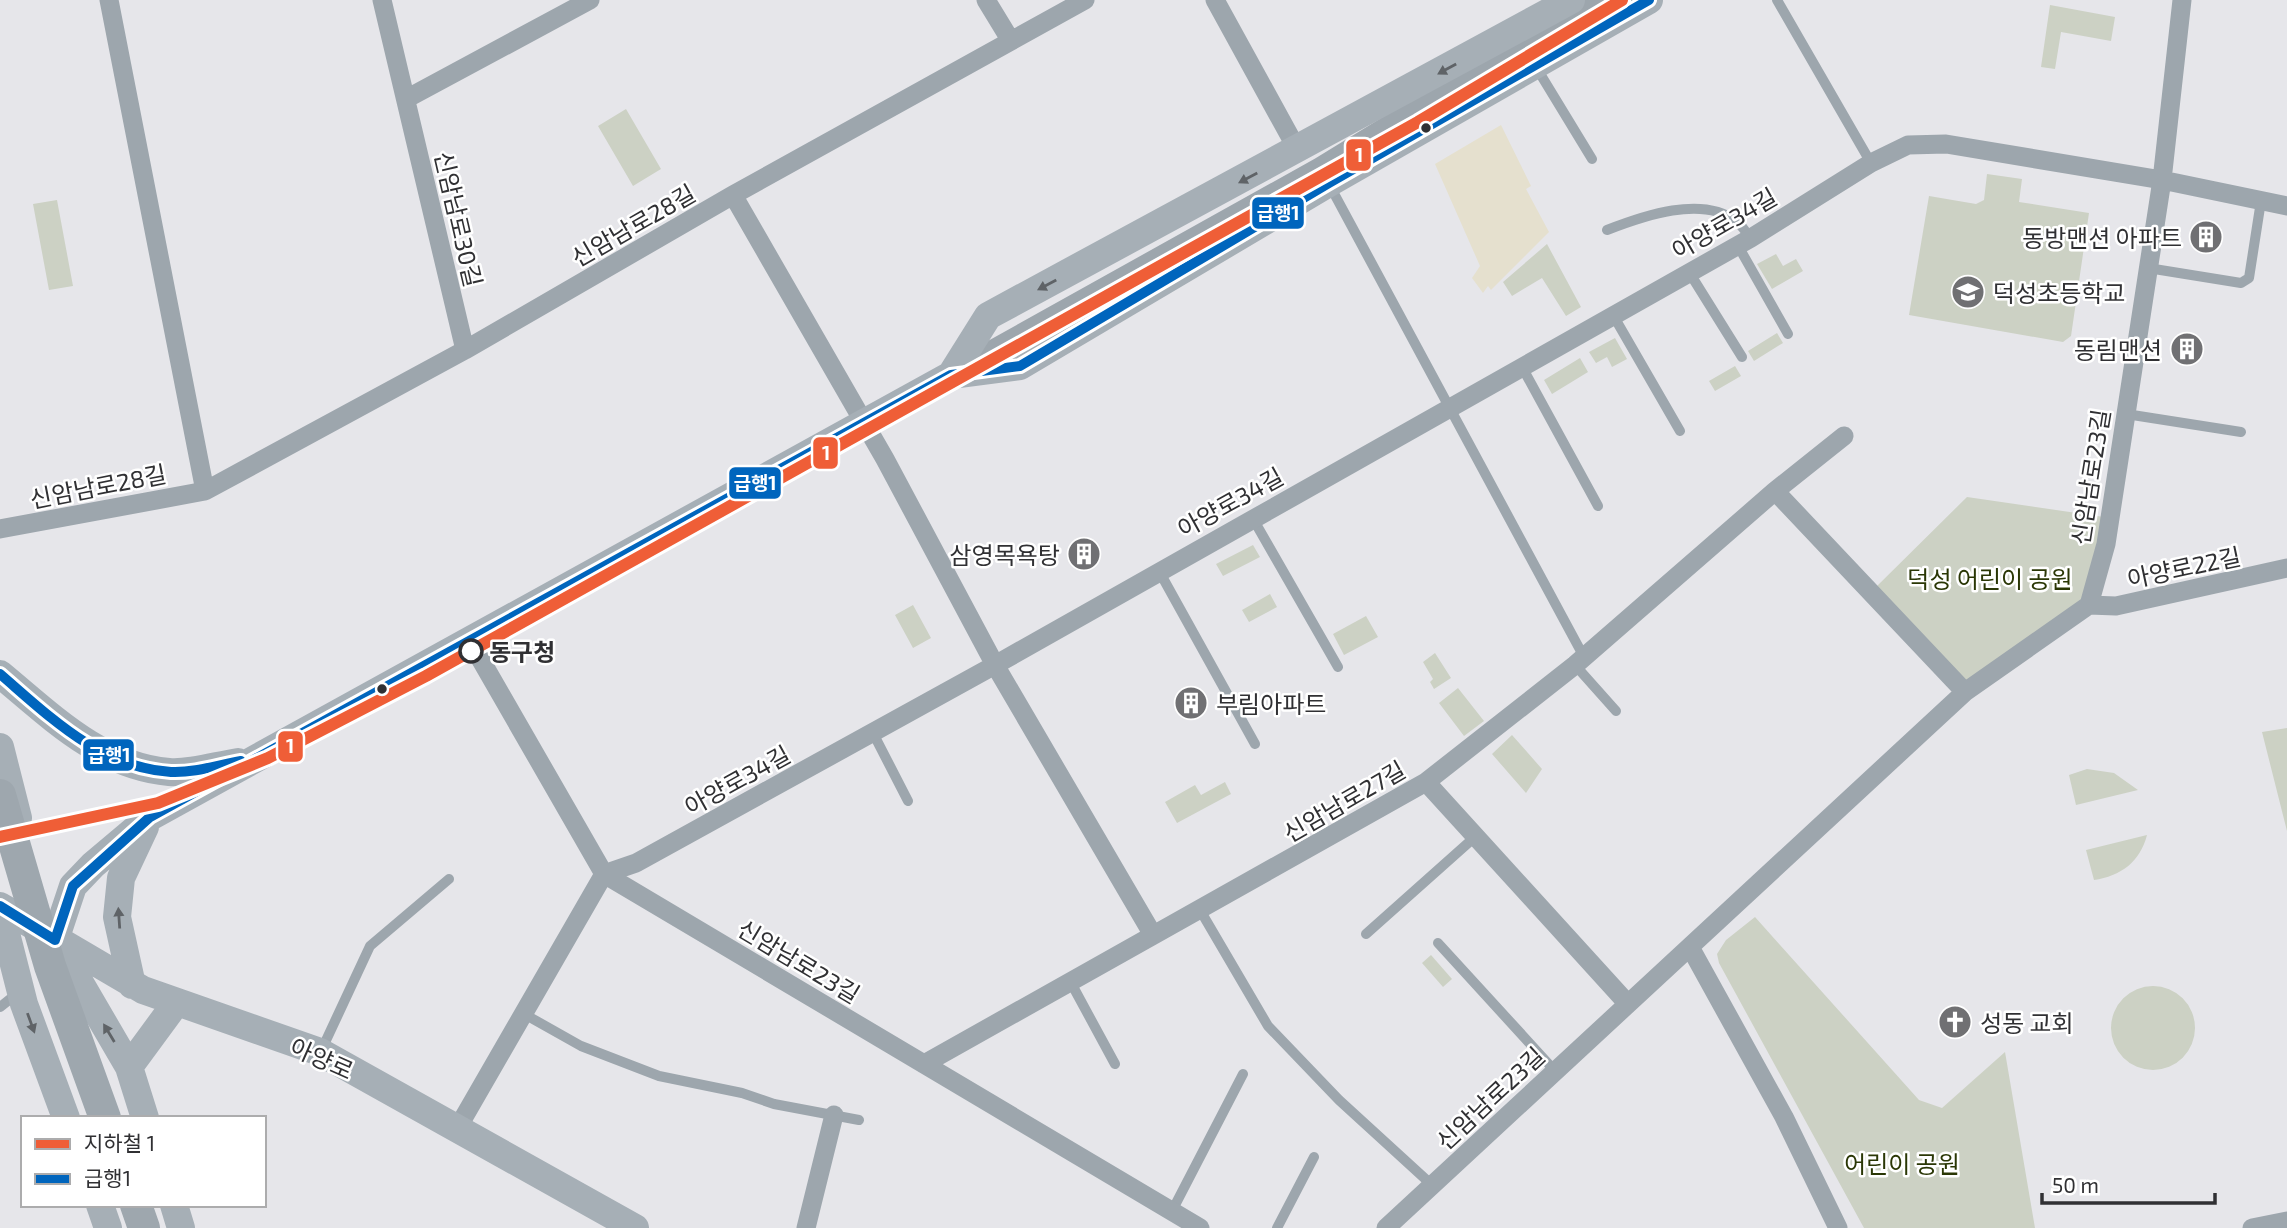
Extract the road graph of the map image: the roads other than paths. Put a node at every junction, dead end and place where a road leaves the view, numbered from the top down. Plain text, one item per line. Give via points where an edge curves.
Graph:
1 (109, 0) edge
2 (382, 0) edge
3 (590, 0) edge
4 (986, 0) edge
5 (1084, 0) edge
6 (1215, 0) edge
7 (1572, 0) edge
8 (1606, 0) edge
9 (1649, 0) edge
10 (1777, 0) edge
11 (2182, 0) edge
12 (1010, 41) junction
13 (1534, 65) junction
14 (405, 99) junction
15 (1298, 151) junction
16 (1592, 159) dead end
17 (1871, 163) junction
18 (2162, 180) junction
19 (1329, 183) junction
20 (733, 195) junction
21 (2262, 201) junction
22 (2287, 205) edge
23 (1607, 230) dead end
24 (1744, 241) junction
25 (2148, 268) junction
26 (1689, 272) junction
27 (1613, 315) junction
28 (1788, 334) dead end
29 (465, 350) junction
30 (1742, 357) dead end
31 (1522, 368) junction
32 (951, 375) junction
33 (1451, 407) junction
34 (2126, 414) junction
35 (864, 422) junction
36 (1680, 431) dead end
37 (2241, 432) dead end
38 (1844, 436) dead end
39 (205, 491) junction
40 (1775, 491) junction
41 (1598, 506) dead end
42 (1252, 517) junction
43 (0, 529) edge
44 (2287, 568) edge
45 (1158, 571) junction
46 (2089, 605) junction
47 (470, 641) junction
48 (1579, 661) junction
49 (995, 665) junction
50 (1338, 667) dead end
51 (0, 674) edge
52 (1965, 692) junction
53 (1616, 711) dead end
54 (873, 733) junction
55 (1255, 744) dead end
56 (0, 747) edge
57 (258, 759) junction
58 (1426, 782) junction
59 (0, 795) edge
60 (908, 801) dead end
61 (150, 817) junction
62 (1476, 836) junction
63 (604, 874) junction
64 (449, 879) dead end
65 (0, 908) edge
66 (1200, 910) junction
67 (1366, 934) dead end
68 (1153, 935) junction
69 (55, 940) junction
70 (1438, 943) dead end
71 (1690, 947) junction
72 (0, 970) edge
73 (1070, 981) junction
74 (132, 985) junction
75 (10, 999) edge
76 (176, 1003) junction
77 (1628, 1004) junction
78 (524, 1014) junction
79 (320, 1052) junction
80 (924, 1064) junction
81 (1115, 1064) dead end
82 (129, 1067) junction
83 (1555, 1071) junction
84 (1243, 1074) dead end
85 (834, 1115) junction
86 (65, 1116) edge
87 (104, 1116) edge
88 (144, 1116) edge
89 (859, 1120) dead end
90 (457, 1129) junction
91 (1314, 1157) dead end
92 (1432, 1185) junction
93 (101, 1207) edge
94 (137, 1207) edge
95 (175, 1207) edge
96 (1172, 1210) junction
97 (2287, 1221) edge
98 (108, 1228) edge
99 (144, 1228) edge
100 (181, 1228) edge
101 (635, 1228) edge
102 (806, 1228) edge
103 (1200, 1228) edge
104 (1277, 1228) edge
105 (1386, 1228) edge
106 (1838, 1228) edge
107 (2252, 1228) edge

1 - 39 street, 신암남로28길
2 - 14 street, 신암남로30길
3 - 14 street
4 - 12 street
5 - 12 street, 신암남로28길
6 - 15 street
7 -> 15 main road
8 - 32 street via 1321,169
9 - 13 main road
10 - 17 lane
11 - 18 street, 신암남로23길
12 - 20 street, 신암남로28길
13 - 16 lane
13 - 19 main road
14 - 29 street, 신암남로30길
15 -> 32 main road via 988,316
17 - 18 street, 아양로34길 via 1908,145 1946,144
17 - 24 street, 아양로34길
18 - 21 street
18 - 25 street, 신암남로23길
19 - 32 main road via 1020,366
19 - 33 lane
20 - 29 street, 신암남로28길
20 - 35 street
21 - 22 street
21 - 25 lane via 2249,278 2241,283
23 - 24 lane via 1638,218 1706,210 1735,220
24 - 26 street, 아양로34길
24 - 28 lane
25 - 34 street, 신암남로23길
26 - 27 street, 아양로34길
26 - 30 lane
27 - 31 street, 아양로34길
27 - 36 lane
29 - 39 street, 신암남로28길
31 - 33 street, 아양로34길
31 - 41 lane
32 - 35 main road
33 - 42 street, 아양로34길
33 - 48 lane
34 - 37 lane
34 - 46 street, 신암남로23길 via 2106,544
35 - 47 main road
35 - 49 street
38 - 40 street, 신암남로27길
39 - 43 street, 신암남로28길
40 - 48 street, 신암남로27길
40 - 52 street
42 - 45 street, 아양로34길
42 - 50 lane
44 - 46 street, 아양로22길 via 2116,606
45 - 49 street, 아양로34길
45 - 55 lane
46 - 52 street, 신암남로23길
47 - 57 main road
47 - 63 street, 신암남로23길
48 - 53 lane
48 - 58 street, 신암남로27길
49 - 54 street, 아양로34길
49 - 68 street
51 - 57 main road via 69,732 123,763 171,772
52 - 71 street, 신암남로23길
54 - 60 lane
54 - 63 street, 아양로34길 via 636,863
56 - 69 main road
57 - 61 main road
58 - 62 street
58 - 66 street, 신암남로27길
59 - 87 main road, bridge via 50,967
61 - 69 main road via 73,886
74 -> 61 main road via 117,917 121,878
62 - 67 lane
62 - 77 street
63 - 78 street
63 - 80 street, 신암남로23길
64 - 79 lane via 370,946
65 - 69 main road, 아양로
65 - 75 main road
66 - 68 street, 신암남로27길
66 - 92 lane via 1268,1026 1339,1100
68 - 73 street, 신암남로27길
69 - 74 main road, 아양로
82 -> 69 main road
70 - 83 lane
71 - 77 street, 신암남로23길
71 - 106 street
72 - 75 main road
73 - 80 street, 신암남로27길
73 - 81 lane
74 - 76 main road, 아양로
75 -> 86 main road
76 - 79 main road, 아양로
76 - 82 main road
77 - 83 street, 신암남로23길
78 - 85 lane via 581,1046 659,1076
78 - 90 street
79 - 90 main road, 아양로
80 - 96 street, 신암남로23길
82 - 88 main road
83 - 92 street, 신암남로23길
84 - 96 lane
85 - 89 lane
85 - 102 street
90 - 101 main road, 아양로
91 - 104 lane
92 - 105 street, 신암남로23길
93 - 98 main road
94 - 99 main road
95 - 100 main road
96 - 103 street, 신암남로23길
97 - 107 street

